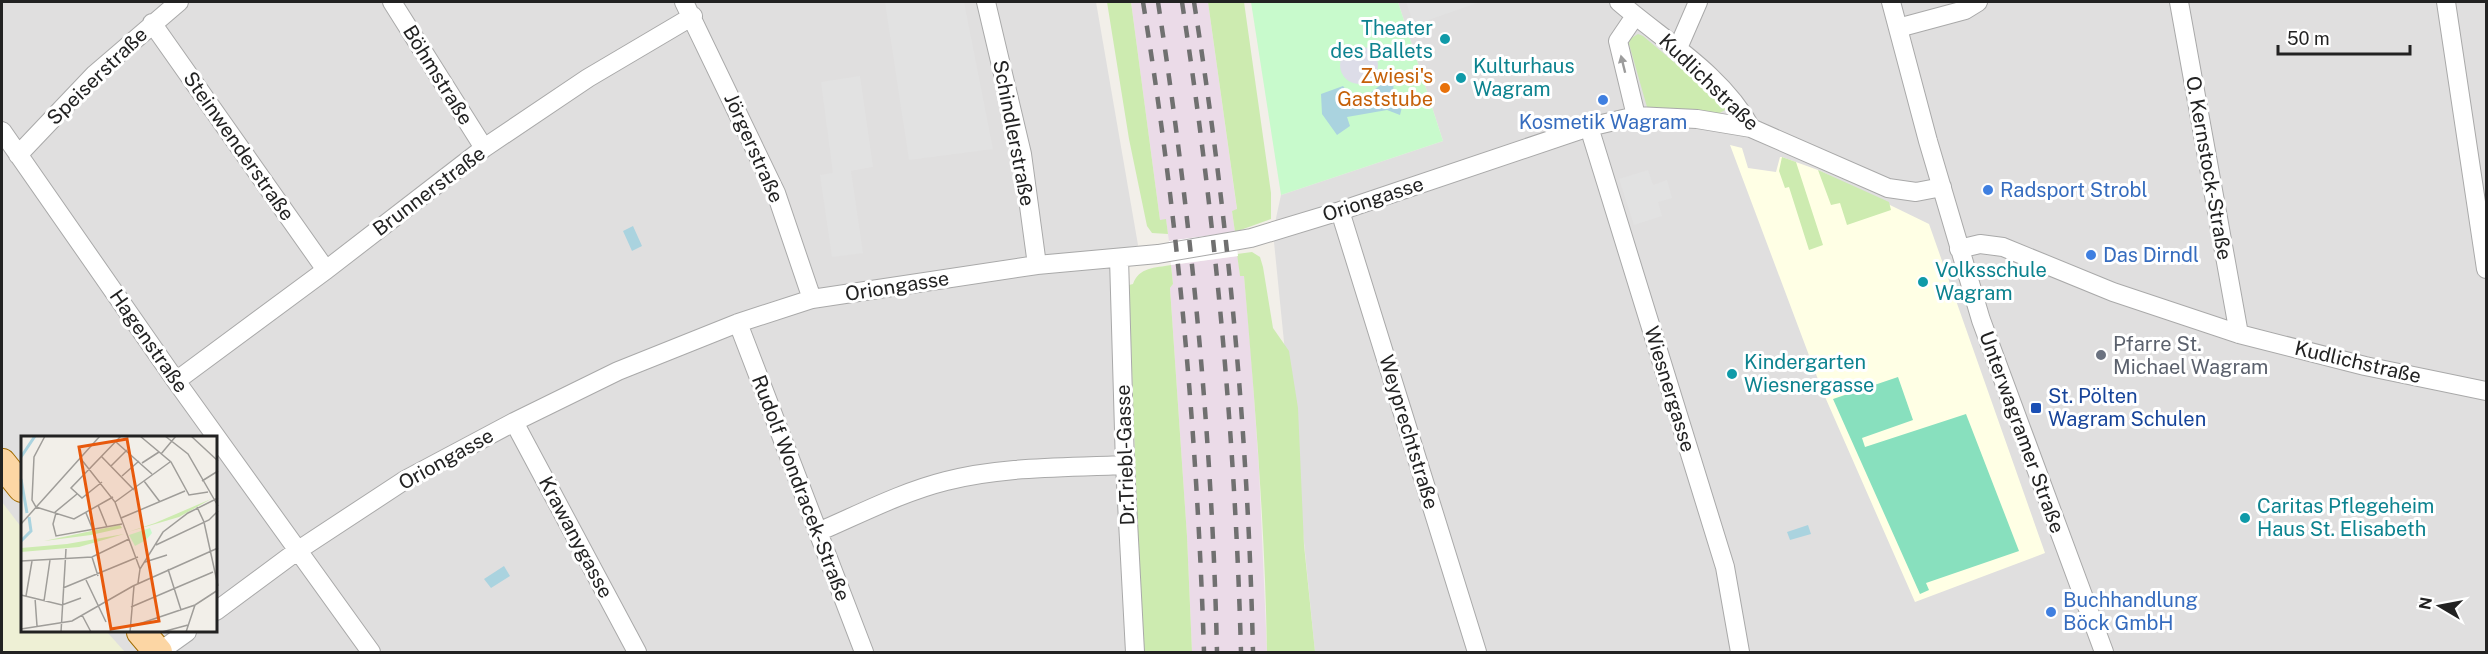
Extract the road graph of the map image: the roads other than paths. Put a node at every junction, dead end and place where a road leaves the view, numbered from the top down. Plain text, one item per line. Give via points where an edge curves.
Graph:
1 (179, 2) edge
2 (392, 2) edge
3 (986, 2) edge
4 (1618, 2) edge
5 (1698, 2) edge
6 (1891, 2) edge
7 (1978, 2) edge
8 (2179, 2) edge
9 (2446, 2) edge
10 (688, 9) edge
11 (1635, 16) junction
12 (152, 23) junction
13 (1898, 28) junction
14 (1678, 48) junction
15 (1636, 116) junction
16 (1589, 127) junction
17 (1751, 128) junction
18 (2, 131) edge
19 (484, 148) junction
20 (18, 155) junction
21 (1942, 187) junction
22 (1340, 211) junction
23 (1959, 249) junction
24 (1119, 258) junction
25 (1037, 265) junction
26 (2487, 269) edge
27 (326, 270) junction
28 (812, 299) junction
29 (738, 324) junction
30 (2239, 334) junction
31 (176, 381) junction
32 (2487, 391) edge
33 (514, 422) junction
34 (215, 436) edge
35 (218, 440) edge
36 (2, 463) edge
37 (1125, 465) junction
38 (21, 487) edge
39 (818, 532) junction
40 (297, 551) junction
41 (218, 610) edge
42 (142, 633) edge
43 (186, 633) edge
44 (158, 652) edge
45 (371, 652) edge
46 (637, 652) edge
47 (864, 652) edge
48 (1135, 652) edge
49 (1477, 652) edge
50 (1740, 652) edge
51 (2104, 652) edge

1 - 12 street, Speiserstraße
2 - 19 street, Böhmstraße
3 - 25 street, Schindlerstraße via 1022,154
4 - 11 street, Kudlichstraße
5 - 14 street
6 - 13 street, Unterwagramer Straße
7 - 13 street via 1965,10
8 - 30 street, O. Kernstock-Straße
9 - 26 street
10 - 19 street, Brunnerstraße
10 - 28 street, Jörgerstraße via 777,193
11 - 14 street, Kudlichstraße
15 -> 11 street via 1618,41
12 - 20 street, Speiserstraße via 95,74
12 - 27 street, Steinwenderstraße
13 - 21 street, Unterwagramer Straße
14 - 17 street, Kudlichstraße via 1740,107
15 - 16 street, Oriongasse
15 - 17 street, Oriongasse via 1697,119
16 - 22 street, Oriongasse
16 - 50 street, Wiesnergasse via 1725,567
17 - 21 street, Kudlichstraße via 1888,188 1916,192
18 - 20 street, Hagenstraße
19 - 27 street, Brunnerstraße
20 - 31 street, Hagenstraße
21 - 23 street, Unterwagramer Straße
22 - 24 street, Oriongasse via 1251,238
22 - 49 street, Weyprechtstraße
23 - 30 street, Kudlichstraße via 1980,244 2013,250 2113,292
23 - 51 street, Unterwagramer Straße via 1993,353
24 - 25 street, Oriongasse
24 - 37 street, Dr.Triebl-Gasse
25 - 28 street, Oriongasse
27 - 31 street, Brunnerstraße
28 - 29 street, Oriongasse
29 - 33 street, Oriongasse via 618,371
29 - 39 street, Rudolf Wondracek-Straße
30 - 32 street, Kudlichstraße
31 - 34 street, Hagenstraße
33 - 40 street, Oriongasse via 405,480
33 - 46 street, Krawanygasse
35 - 40 street, Hagenstraße
36 - 38 main road
37 - 39 street via 986,473 946,481
37 - 48 street, Dr.Triebl-Gasse
39 - 47 street, Rudolf Wondracek-Straße
40 - 41 street, Oriongasse
40 - 45 street, Hagenstraße
42 - 44 main road
43 - 44 street

